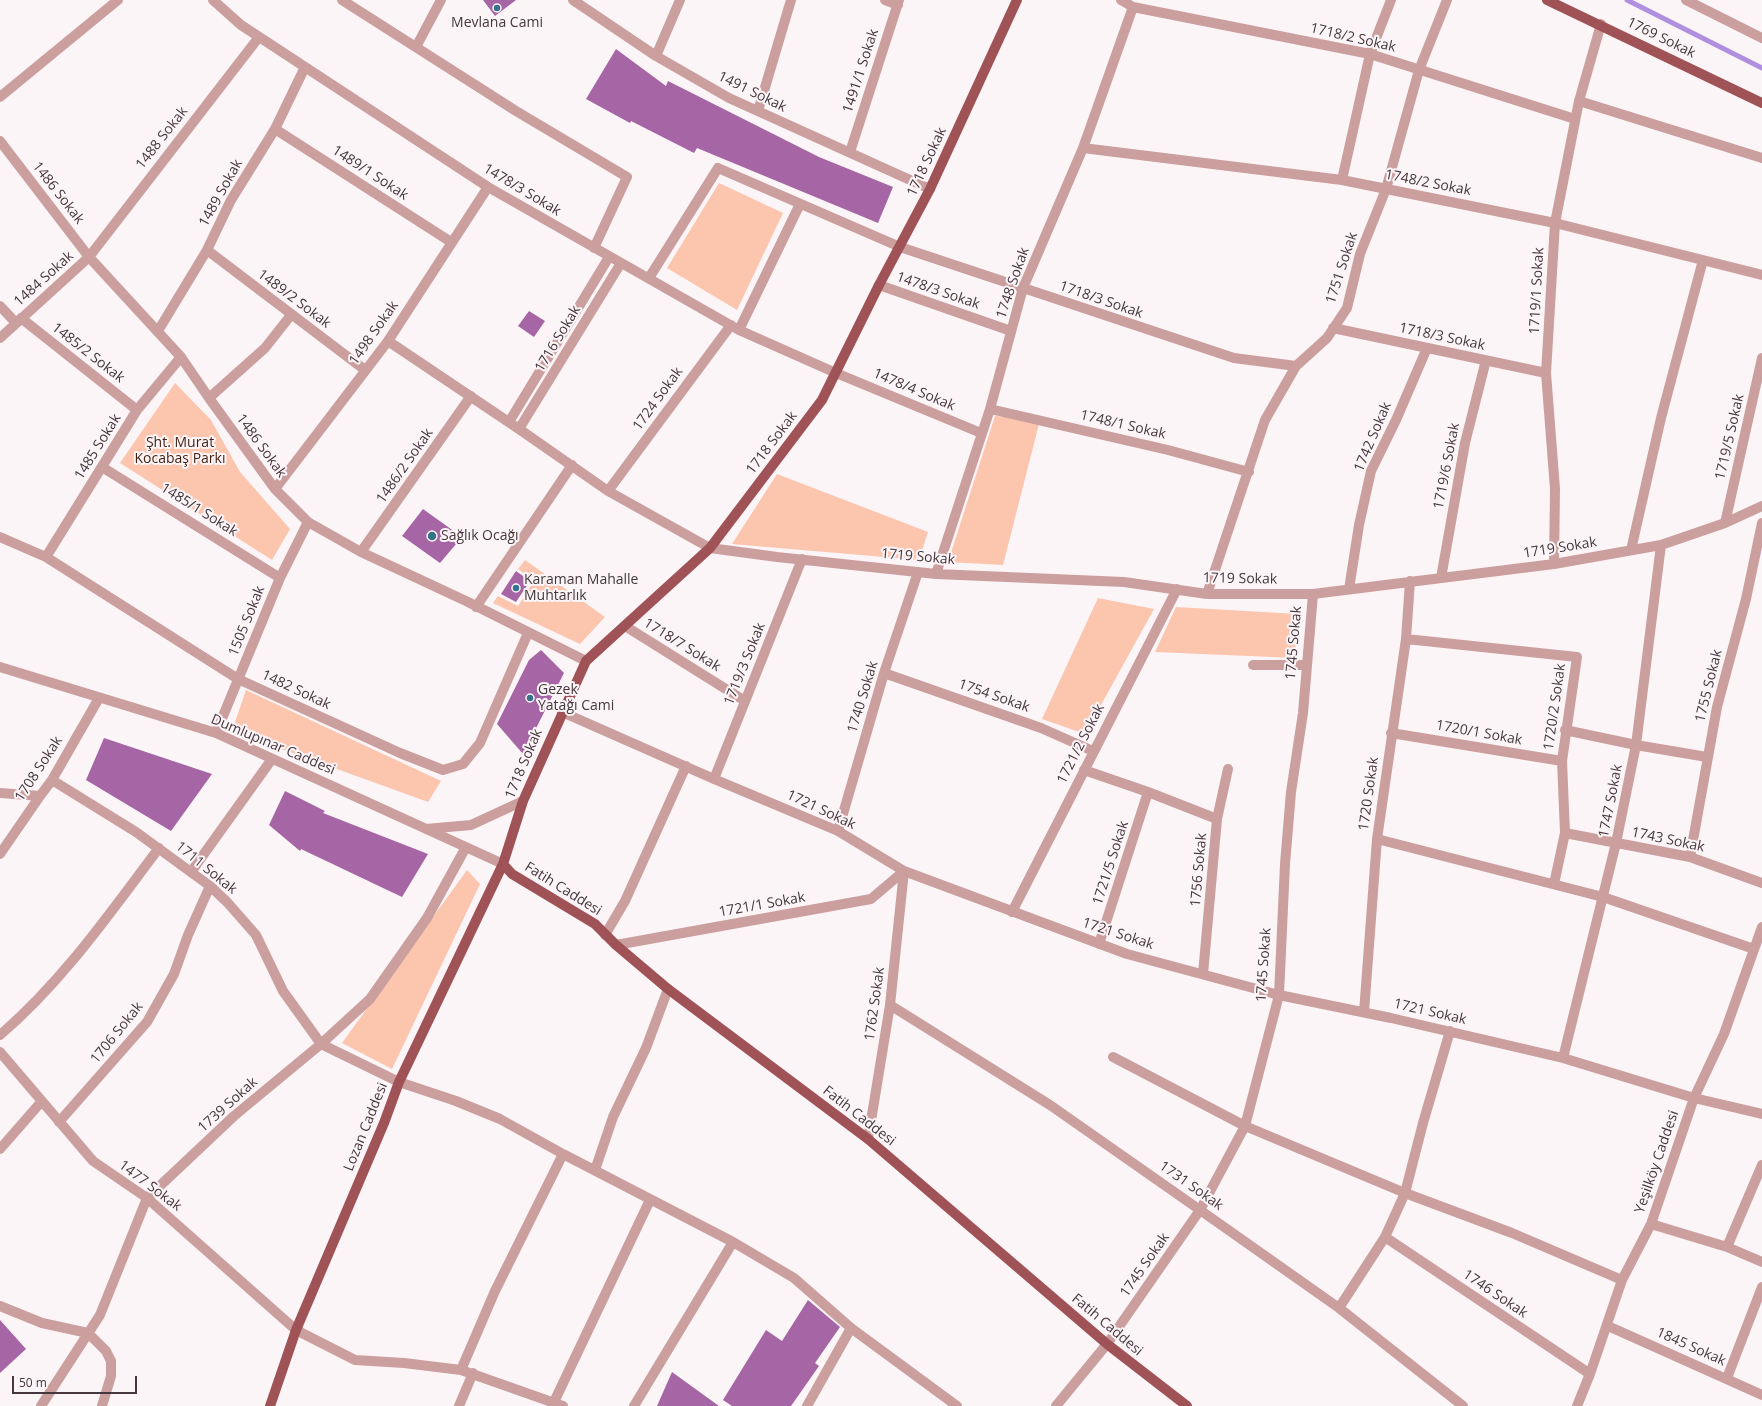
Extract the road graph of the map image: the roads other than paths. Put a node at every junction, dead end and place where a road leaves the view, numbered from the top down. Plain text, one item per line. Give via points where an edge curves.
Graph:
1 (118, 0) edge
2 (213, 0) edge
3 (342, 0) edge
4 (442, 0) edge
5 (573, 0) edge
6 (680, 0) edge
7 (791, 0) edge
8 (885, 0) edge
9 (1017, 0) edge
10 (1121, 0) edge
11 (1391, 0) edge
12 (1447, 0) edge
13 (1547, 0) edge
14 (1686, 0) edge
15 (899, 2) edge
16 (1133, 7) junction
17 (1601, 24) junction
18 (258, 37) junction
19 (1762, 38) edge
20 (416, 47) junction
21 (1370, 54) junction
22 (656, 56) junction
23 (306, 67) junction
24 (1419, 70) junction
25 (0, 97) edge
26 (1579, 101) junction
27 (1762, 103) edge
28 (758, 111) junction
29 (1575, 119) junction
30 (274, 129) junction
31 (2, 147) edge
32 (1083, 148) junction
33 (850, 152) junction
34 (1762, 158) edge
35 (1342, 180) junction
36 (488, 187) junction
37 (930, 189) junction
38 (1386, 189) junction
39 (800, 204) junction
40 (1555, 223) junction
41 (451, 242) junction
42 (900, 247) junction
43 (594, 248) junction
44 (207, 250) junction
45 (90, 257) junction
46 (609, 257) junction
47 (1703, 260) junction
48 (621, 263) junction
49 (1762, 275) edge
50 (649, 278) junction
51 (879, 285) junction
52 (1023, 288) junction
53 (0, 306) edge
54 (291, 315) junction
55 (19, 321) junction
56 (735, 327) junction
57 (1333, 328) junction
58 (158, 331) junction
59 (1011, 331) junction
60 (0, 338) edge
61 (388, 341) junction
62 (1427, 348) junction
63 (181, 357) junction
64 (1762, 358) edge
65 (1486, 360) junction
66 (1296, 366) junction
67 (365, 370) junction
68 (836, 373) junction
69 (1546, 373) junction
70 (471, 396) junction
71 (209, 398) junction
72 (990, 409) junction
73 (138, 410) junction
74 (509, 422) junction
75 (519, 429) junction
76 (981, 433) junction
77 (572, 465) junction
78 (102, 467) junction
79 (1249, 472) junction
80 (275, 489) junction
81 (608, 491) junction
82 (1762, 506) edge
83 (308, 522) junction
84 (1725, 522) junction
85 (1762, 523) edge
86 (0, 537) edge
87 (1661, 545) junction
88 (710, 548) junction
89 (1631, 550) junction
90 (361, 552) junction
91 (46, 557) junction
92 (802, 560) junction
93 (1554, 564) junction
94 (918, 572) junction
95 (936, 574) junction
96 (280, 578) junction
97 (1441, 578) junction
98 (1410, 581) junction
99 (1349, 589) junction
100 (1177, 590) junction
101 (1207, 594) junction
102 (1312, 594) junction
103 (476, 607) junction
104 (625, 626) junction
105 (528, 633) junction
106 (1406, 639) junction
107 (586, 661) junction
108 (1307, 664) junction
109 (1253, 665) dead end
110 (0, 667) edge
111 (884, 673) junction
112 (238, 679) junction
113 (99, 698) junction
114 (745, 702) junction
115 (562, 712) junction
116 (1566, 730) junction
117 (1391, 733) junction
118 (216, 734) junction
119 (1636, 745) junction
120 (1094, 751) junction
121 (1707, 757) junction
122 (272, 759) junction
123 (1562, 762) junction
124 (686, 766) junction
125 (1228, 769) dead end
126 (1084, 770) junction
127 (714, 779) junction
128 (52, 780) junction
129 (1148, 792) junction
130 (0, 793) edge
131 (40, 796) junction
132 (523, 801) junction
133 (1217, 819) junction
134 (426, 829) junction
135 (838, 831) junction
136 (1565, 833) junction
137 (1377, 839) junction
138 (1616, 843) junction
139 (466, 847) junction
140 (159, 848) junction
141 (0, 854) edge
142 (1690, 857) junction
143 (503, 864) junction
144 (904, 871) junction
145 (191, 872) junction
146 (1762, 883) edge
147 (1554, 884) junction
148 (210, 886) junction
149 (1603, 897) junction
150 (1012, 912) junction
151 (1762, 927) edge
152 (605, 935) junction
153 (1099, 944) junction
154 (616, 945) junction
155 (1754, 949) junction
156 (1203, 974) junction
157 (668, 989) junction
158 (1279, 995) junction
159 (890, 1005) junction
160 (1364, 1012) junction
161 (1450, 1031) junction
162 (0, 1035) edge
163 (321, 1044) junction
164 (0, 1052) edge
165 (1113, 1057) dead end
166 (1563, 1058) junction
167 (399, 1082) junction
168 (1694, 1098) junction
169 (42, 1102) junction
170 (1762, 1114) edge
171 (59, 1122) junction
172 (1245, 1126) junction
173 (868, 1139) junction
174 (0, 1149) edge
175 (563, 1154) junction
176 (1762, 1165) edge
177 (595, 1170) junction
178 (1405, 1193) junction
179 (147, 1198) junction
180 (650, 1200) junction
181 (1200, 1210) junction
182 (1651, 1224) junction
183 (1385, 1237) junction
184 (733, 1242) junction
185 (1727, 1247) junction
186 (1762, 1262) edge
187 (1622, 1280) junction
188 (1762, 1287) edge
189 (0, 1306) edge
190 (1339, 1308) junction
191 (1608, 1326) junction
192 (851, 1328) junction
193 (296, 1330) junction
194 (88, 1333) junction
195 (1107, 1344) junction
196 (461, 1370) junction
197 (474, 1373) junction
198 (1590, 1374) junction
199 (1726, 1378) junction
200 (1762, 1395) edge
201 (558, 1404) edge
202 (1581, 1405) edge
203 (41, 1406) edge
204 (102, 1406) edge
205 (270, 1406) edge
206 (459, 1406) edge
207 (634, 1406) edge
208 (807, 1406) edge
209 (957, 1406) edge
210 (1056, 1406) edge
211 (1187, 1406) edge
212 (1463, 1406) edge

1 - 25 street
2 - 18 street, 1478/3 Sokak
3 - 20 street
4 - 20 street
5 - 22 street, 1491 Sokak
6 - 22 street
7 - 28 street
8 - 15 street
9 - 37 main road, 1718 Sokak
10 - 16 street, 1718/2 Sokak
11 - 21 street
12 - 24 street, 1751 Sokak
13 - 17 main road, 1769 Sokak
14 - 19 street
15 - 33 street, 1491/1 Sokak
16 - 21 street, 1718/2 Sokak
16 - 32 street, 1748 Sokak
17 - 26 street, 1719/1 Sokak
17 - 27 main road, 1769 Sokak
18 - 23 street, 1478/3 Sokak
18 - 45 street, 1488 Sokak
20 - 43 street via 628,178
21 - 24 street, 1718/2 Sokak
21 - 35 street
22 - 28 street, 1491 Sokak via 729,98
23 - 30 street, 1489 Sokak
23 - 36 street, 1478/3 Sokak
24 - 29 street, 1718/2 Sokak
24 - 38 street, 1751 Sokak
26 - 29 street, 1719/1 Sokak
26 - 34 street
28 - 33 street, 1491 Sokak
29 - 40 street, 1719/1 Sokak
30 - 41 street, 1489/1 Sokak
30 - 44 street, 1489 Sokak via 231,200
31 - 45 street, 1486 Sokak
32 - 35 street, 1748/2 Sokak
32 - 52 street, 1748 Sokak
33 - 37 street, 1491 Sokak
35 - 38 street, 1748/2 Sokak
36 - 41 street, 1498 Sokak
36 - 43 street, 1478/3 Sokak
37 - 42 main road, 1718 Sokak
38 - 40 street, 1748/2 Sokak
38 - 57 street, 1751 Sokak via 1360,254 1347,308
39 - 42 street, 1718/3 Sokak
39 - 50 street, 1718/3 Sokak via 718,168
39 - 56 street, 1724 Sokak
40 - 47 street, 1748/2 Sokak
40 - 69 street, 1719/1 Sokak
41 - 61 street, 1498 Sokak
42 - 51 main road, 1718 Sokak
42 - 52 street, 1718/3 Sokak
43 - 46 street, 1478/3 Sokak
44 - 54 street, 1489/2 Sokak
44 - 58 street, 1489 Sokak
45 - 55 street, 1484 Sokak
45 - 58 street, 1486 Sokak
46 - 48 street, 1478/3 Sokak
46 - 74 street, 1716 Sokak
47 - 49 street, 1748/2 Sokak
47 - 89 street via 1660,418
48 - 50 street, 1478/3 Sokak
48 - 75 street, 1716 Sokak
50 - 56 street, 1478/3 Sokak
51 - 59 street, 1478/3 Sokak
51 - 68 main road, 1718 Sokak
52 - 59 street, 1748 Sokak
52 - 66 street, 1718/3 Sokak via 1234,358
53 - 55 street, 1485/2 Sokak
54 - 67 street, 1489/2 Sokak
54 - 71 street via 265,348
55 - 60 street, 1484 Sokak
55 - 73 street, 1485/2 Sokak
56 - 68 street, 1478/3 Sokak
56 - 81 street, 1724 Sokak
57 - 62 street, 1718/3 Sokak
57 - 66 street, 1751 Sokak via 1327,338
58 - 63 street, 1486 Sokak
59 - 72 street, 1748 Sokak
61 - 67 street, 1498 Sokak
61 - 70 street
62 - 65 street, 1718/3 Sokak
62 - 99 street, 1742 Sokak via 1371,471
63 - 71 street, 1486 Sokak
63 - 73 street, 1485 Sokak
64 - 84 street, 1719/5 Sokak
65 - 69 street, 1718/3 Sokak
65 - 97 street, 1719/6 Sokak via 1465,443
66 - 79 street, 1751 Sokak via 1266,420
67 - 80 street, 1498 Sokak
68 - 76 street, 1478/4 Sokak
68 - 88 main road, 1718 Sokak via 822,400
69 - 93 street, 1719/1 Sokak via 1555,489
70 - 74 street
70 - 90 street, 1486/2 Sokak
71 - 80 street, 1486 Sokak
72 - 76 street, 1748 Sokak
72 - 79 street, 1748/1 Sokak via 1168,450
73 - 78 street, 1485 Sokak
74 - 75 street
75 - 77 street
76 - 95 street, 1748 Sokak
77 - 81 street
77 - 103 street
78 - 91 street, 1485 Sokak
78 - 96 street, 1485/1 Sokak
79 - 101 street, 1751 Sokak
80 - 83 street, 1486 Sokak
81 - 88 street
82 - 84 street, 1719 Sokak
83 - 90 street, 1486 Sokak
83 - 96 street, 1505 Sokak
84 - 87 street, 1719 Sokak
85 - 121 street, 1755 Sokak via 1746,599 1716,707
86 - 91 street, 1482 Sokak
87 - 89 street, 1719 Sokak
87 - 119 street, 1747 Sokak
88 - 92 street, 1719 Sokak
88 - 104 main road, 1718 Sokak
89 - 93 street, 1719 Sokak
90 - 103 street, 1486 Sokak
91 - 112 street, 1482 Sokak
92 - 94 street, 1719 Sokak
92 - 114 street, 1719/3 Sokak
93 - 97 street, 1719 Sokak
94 - 95 street, 1719 Sokak
94 - 111 street, 1740 Sokak
95 - 100 street, 1719 Sokak via 1124,582
96 - 112 street, 1505 Sokak
97 - 98 street, 1719 Sokak
98 - 99 street, 1719 Sokak
98 - 106 street, 1720 Sokak
99 - 102 street, 1719 Sokak
100 - 101 street, 1719 Sokak
100 - 120 street, 1721/2 Sokak
101 - 102 street, 1719 Sokak
102 - 108 street, 1745 Sokak
103 - 105 street, 1486 Sokak
104 - 107 main road, 1718 Sokak
104 - 114 street, 1718/7 Sokak
105 - 107 street, 1486 Sokak
105 - 112 street, 1482 Sokak via 480,744 463,764 443,770
106 - 116 street, 1720/2 Sokak via 1577,657
106 - 117 street, 1720 Sokak
107 - 115 main road, 1718 Sokak
108 - 109 street
108 - 158 street, 1745 Sokak via 1285,857
110 - 113 street, Dumlupınar Caddesi
111 - 120 street, 1754 Sokak via 1041,728
111 - 135 street, 1740 Sokak
112 - 118 street, 1505 Sokak
113 - 118 street, Dumlupınar Caddesi
113 - 128 street, 1708 Sokak
114 - 127 street, 1719/3 Sokak
115 - 124 street, 1721 Sokak
115 - 132 main road, 1718 Sokak
116 - 119 street
116 - 123 street, 1720/2 Sokak
117 - 123 street, 1720/1 Sokak
117 - 137 street, 1720 Sokak
118 - 122 street, Dumlupınar Caddesi
119 - 121 street
119 - 138 street, 1747 Sokak
120 - 126 street, 1721/2 Sokak
121 - 142 street, 1755 Sokak
122 - 134 street, Dumlupınar Caddesi
122 - 145 street
123 - 136 street, 1720/2 Sokak
124 - 127 street, 1721 Sokak
124 - 152 street via 625,901
125 - 133 street, 1756 Sokak
126 - 129 street
126 - 150 street, 1721/2 Sokak
127 - 135 street, 1721 Sokak
128 - 131 street, 1708 Sokak
128 - 140 street, 1711 Sokak
129 - 133 street
129 - 153 street, 1721/5 Sokak
130 - 131 street
131 - 141 street, 1708 Sokak
132 - 134 street via 471,825
132 - 143 main road, 1718 Sokak
133 - 156 street, 1756 Sokak
134 - 139 street, Dumlupınar Caddesi
135 - 144 street, 1721 Sokak
136 - 138 street, 1743 Sokak
136 - 147 street, 1720/2 Sokak
137 - 147 street
137 - 160 street, 1720 Sokak
138 - 142 street, 1743 Sokak
138 - 149 street, 1747 Sokak
139 - 143 street, Dumlupınar Caddesi
139 - 163 street, 1739 Sokak via 427,918 370,999
140 - 145 street, 1711 Sokak
140 - 162 street via 80,953 36,1003
142 - 146 street, 1743 Sokak
143 - 152 main road, Fatih Caddesi via 512,874 595,924
143 - 167 main road, Lozan Caddesi
144 - 150 street, 1721 Sokak
144 - 154 street, 1721/1 Sokak via 872,899
144 - 159 street, 1762 Sokak
145 - 148 street, 1711 Sokak
147 - 149 street
148 - 163 street, 1711 Sokak via 256,935 283,991
148 - 171 street, 1706 Sokak via 174,974 147,1022
149 - 155 street
149 - 166 street, 1747 Sokak
150 - 153 street, 1721 Sokak
151 - 155 street, Yeşilköy Caddesi
152 - 154 main road, Fatih Caddesi
153 - 156 street, 1721 Sokak
154 - 157 main road, Fatih Caddesi
155 - 168 street, Yeşilköy Caddesi via 1724,1034
156 - 158 street, 1721 Sokak
157 - 173 main road, Fatih Caddesi
157 - 177 street via 646,1048 613,1117
158 - 160 street, 1721 Sokak
158 - 172 street, 1745 Sokak
159 - 173 street, 1762 Sokak
159 - 181 street, 1731 Sokak via 1050,1105
160 - 161 street, 1721 Sokak
161 - 166 street, 1721 Sokak
161 - 178 street
163 - 167 street, 1711 Sokak
163 - 179 street, 1739 Sokak via 234,1116
164 - 169 street, 1477 Sokak
165 - 172 street
166 - 168 street, 1721 Sokak
167 - 175 street, 1711 Sokak via 500,1119
167 - 193 main road, Lozan Caddesi
168 - 170 street, 1721 Sokak
168 - 182 street, Yeşilköy Caddesi
169 - 171 street, 1477 Sokak
169 - 174 street
171 - 179 street, 1477 Sokak via 93,1161
172 - 178 street
172 - 181 street, 1745 Sokak
173 - 195 main road, Fatih Caddesi
175 - 177 street, 1711 Sokak
175 - 196 street via 495,1290
176 - 185 street
177 - 180 street, 1711 Sokak
178 - 183 street
178 - 187 street via 1512,1232
179 - 193 street, 1477 Sokak
179 - 194 street, 1739 Sokak via 100,1315
180 - 184 street, 1711 Sokak
180 - 201 street
181 - 190 street, 1731 Sokak
181 - 195 street, 1745 Sokak
182 - 185 street
182 - 187 street, Yeşilköy Caddesi
183 - 190 street
183 - 198 street, 1746 Sokak
184 - 192 street, 1711 Sokak via 794,1278
184 - 207 street
185 - 186 street
187 - 191 street, Yeşilköy Caddesi
188 - 199 street
189 - 194 street via 42,1323
190 - 212 street, 1731 Sokak
191 - 198 street, Yeşilköy Caddesi
191 - 199 street, 1845 Sokak
192 - 208 street
192 - 209 street, 1711 Sokak
193 - 196 street, 1477 Sokak via 354,1360
193 - 205 main road, Lozan Caddesi
194 - 203 street, 1739 Sokak
194 - 204 street via 106,1351 111,1361 111,1376
195 - 210 street, 1745 Sokak
195 - 211 main road, Fatih Caddesi
196 - 197 street, 1477 Sokak
197 - 201 street, 1477 Sokak
197 - 206 street
198 - 202 street, Yeşilköy Caddesi
199 - 200 street, 1845 Sokak

